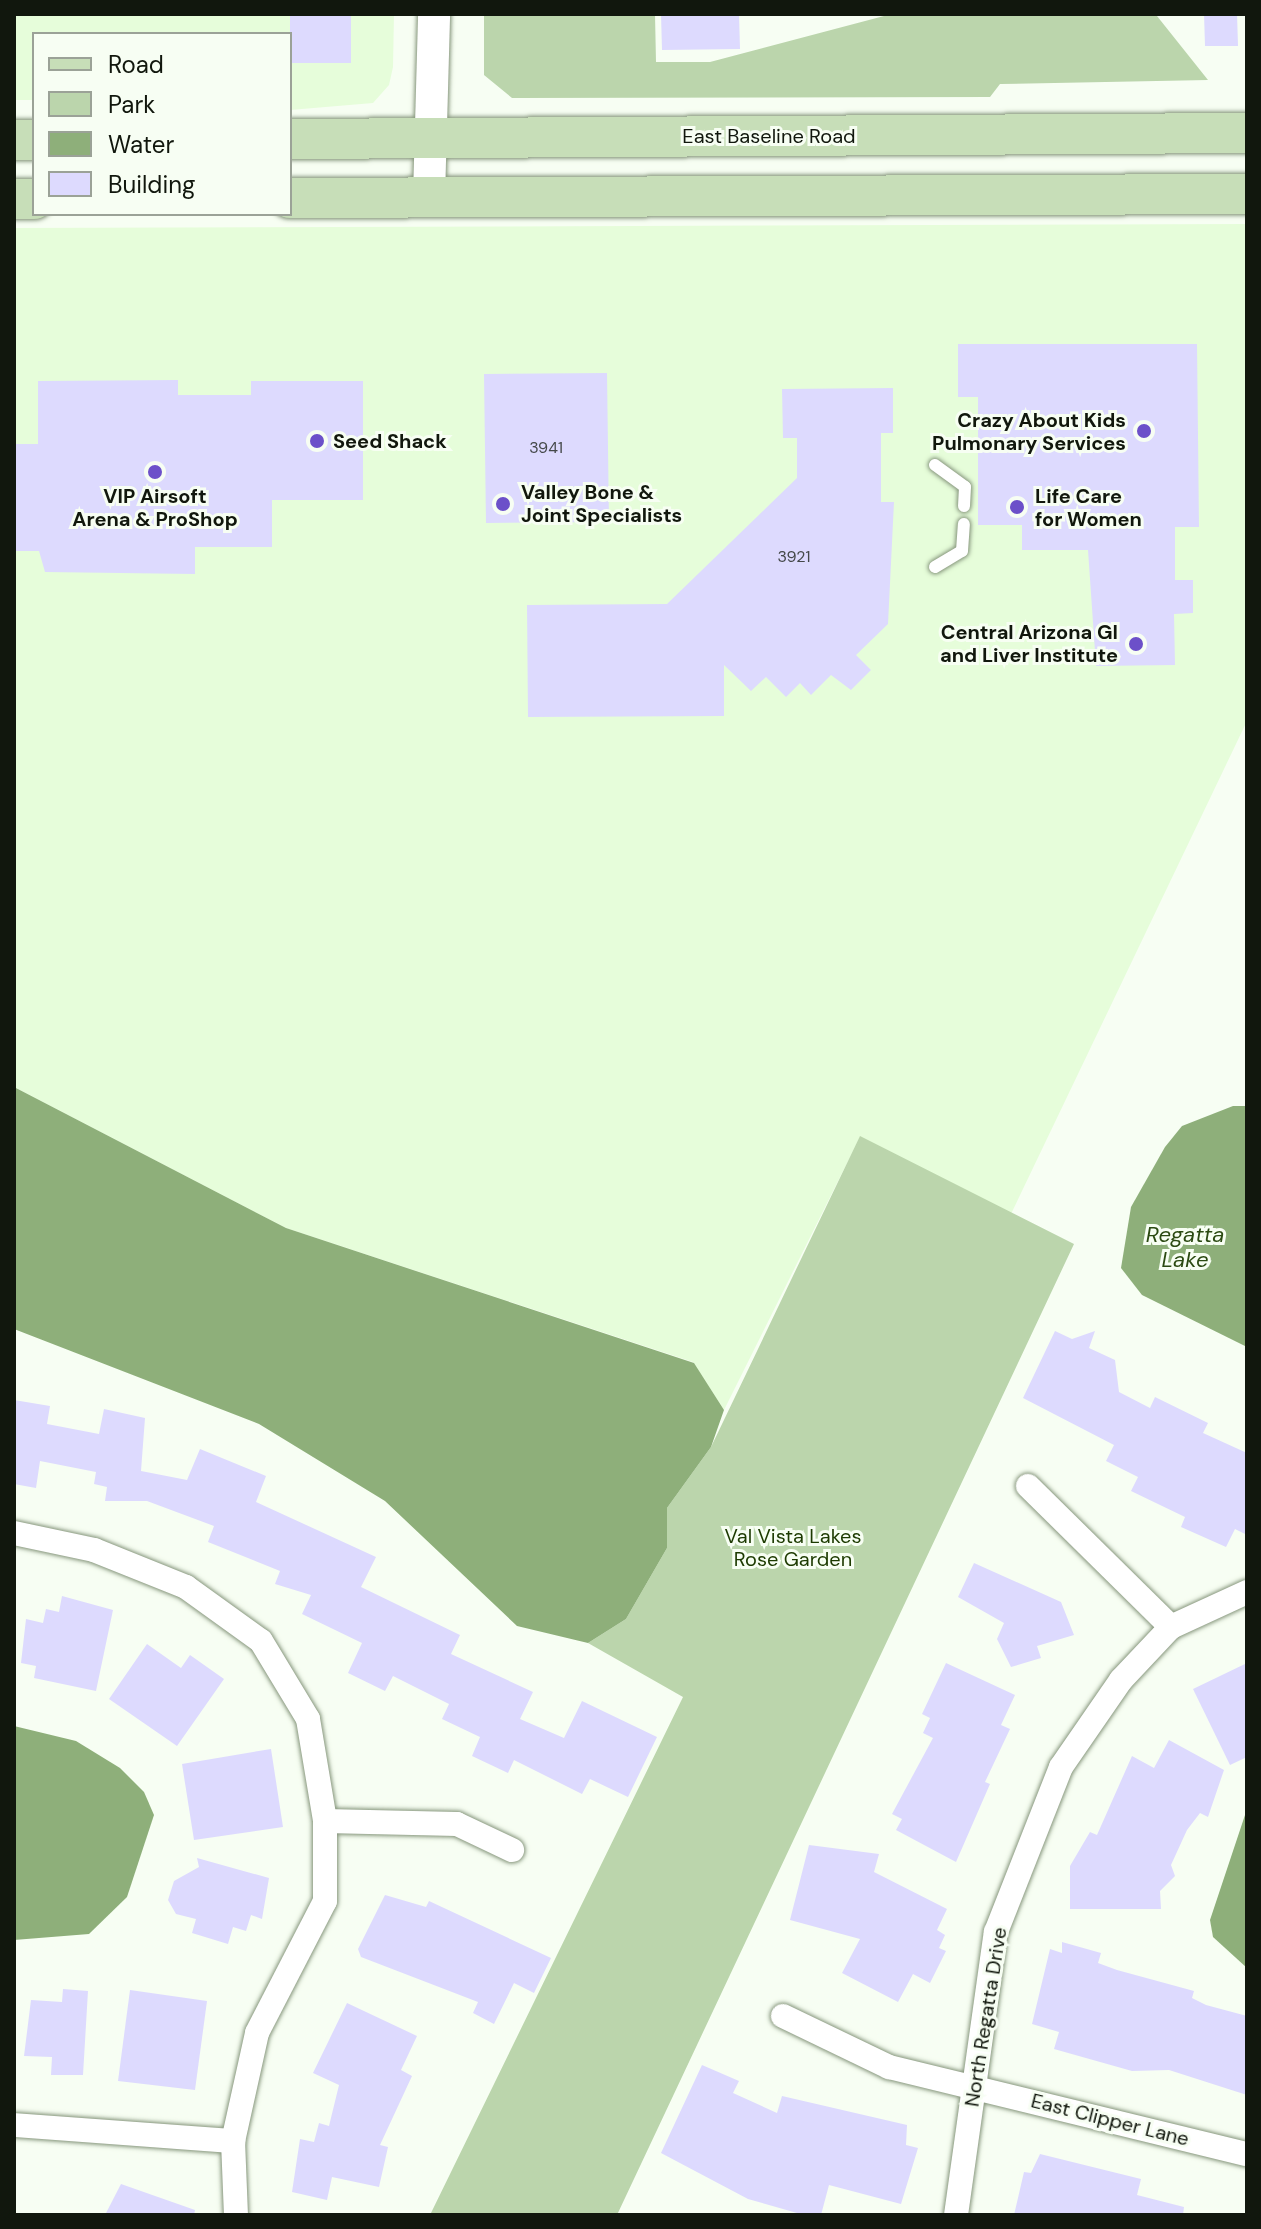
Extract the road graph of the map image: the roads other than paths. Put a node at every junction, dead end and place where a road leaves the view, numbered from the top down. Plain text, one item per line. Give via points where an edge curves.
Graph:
1 (434, 14) edge
2 (1247, 133) edge
3 (430, 138) junction
4 (292, 139) edge
5 (1247, 194) edge
6 (429, 197) junction
7 (292, 198) edge
8 (935, 465) dead end
9 (964, 506) dead end
10 (964, 524) dead end
11 (935, 567) dead end
12 (1028, 1486) dead end
13 (14, 1533) edge
14 (1247, 1592) edge
15 (1171, 1627) junction
16 (325, 1821) junction
17 (512, 1850) dead end
18 (783, 2016) dead end
19 (973, 2085) junction
20 (14, 2125) edge
21 (233, 2141) junction
22 (1247, 2154) edge
23 (236, 2215) edge
24 (956, 2215) edge

1 - 3 street
2 - 3 main road, East Baseline Road
3 - 4 main road, East Baseline Road
3 - 6 street
5 - 6 main road
6 - 7 main road
8 - 9 lane via 965,487
10 - 11 lane via 962,551
12 - 15 street
13 - 16 street via 94,1550 186,1587 261,1641 308,1719
14 - 15 street
15 - 19 street, North Regatta Drive via 1121,1680 1061,1767 1025,1845 996,1932
16 - 17 street via 457,1824
16 - 21 street via 325,1901 257,2033
18 - 19 street, East Clipper Lane via 889,2067
19 - 22 street, East Clipper Lane
19 - 24 street, North Regatta Drive
20 - 21 street
21 - 23 street

